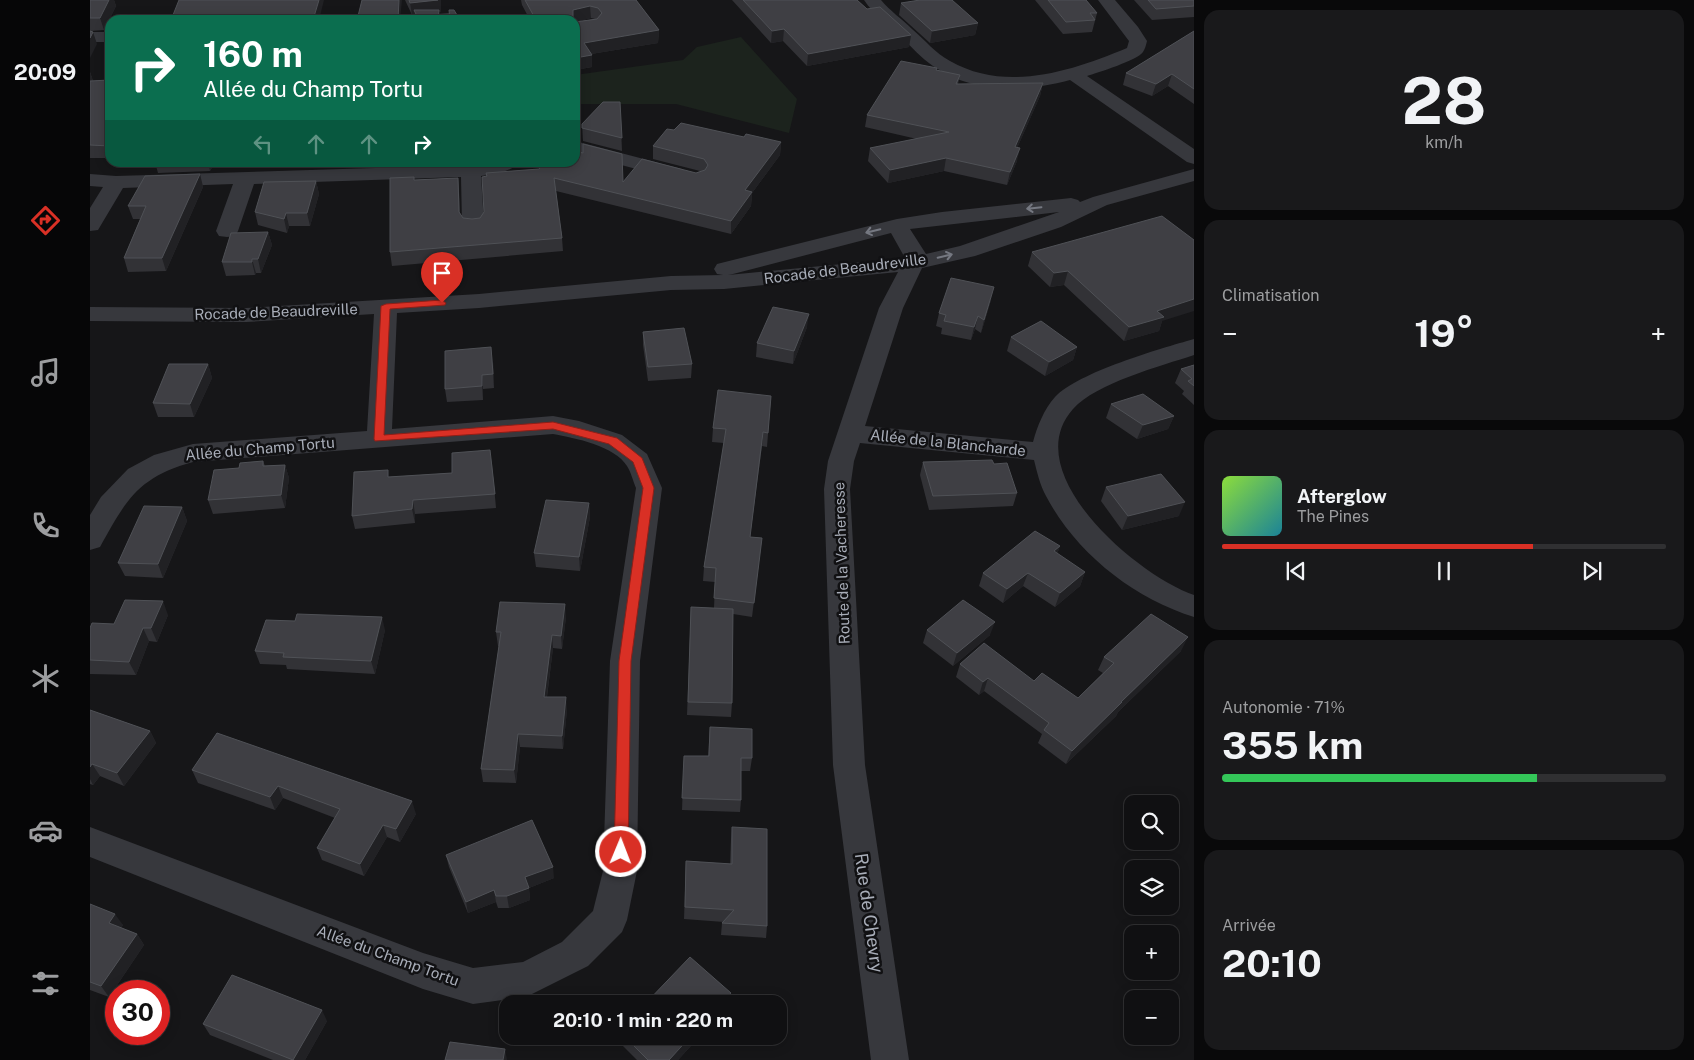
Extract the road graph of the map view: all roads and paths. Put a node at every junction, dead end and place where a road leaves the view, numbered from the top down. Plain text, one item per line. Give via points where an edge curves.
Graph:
1 (872, 0) edge
2 (1106, 0) edge
3 (90, 37) edge
4 (105, 37) edge
5 (1074, 75) junction
6 (580, 148) edge
7 (1194, 158) edge
8 (496, 167) edge
9 (308, 170) edge
10 (471, 171) junction
11 (1194, 175) edge
12 (246, 178) junction
13 (696, 178) edge
14 (90, 180) edge
15 (116, 182) junction
16 (1100, 201) junction
17 (473, 224) edge
18 (90, 225) edge
19 (897, 225) junction
20 (227, 231) dead end
21 (912, 264) junction
22 (843, 272) junction
23 (671, 284) junction
24 (386, 306) junction
25 (891, 308) junction
26 (90, 314) edge
27 (1194, 347) edge
28 (851, 433) junction
29 (379, 439) junction
30 (1044, 452) junction
31 (90, 540) edge
32 (1194, 606) edge
33 (849, 765) joint
34 (90, 842) edge
35 (890, 1060) edge

1 - 5 street via 934,59 963,74 999,83
2 - 5 street via 1138,41 1135,51 1099,68
3 - 4 street
5 - 7 street
6 - 13 street
8 - 10 street
9 - 10 street
9 - 12 street
10 - 17 street
11 - 16 street, Rocade de Beaudreville
12 - 15 street
12 - 20 street
14 - 15 street
15 - 18 street
16 -> 19 street, Rocade de Beaudreville
21 -> 16 street, Rocade de Beaudreville via 967,251 1053,222
19 - 21 street via 916,258
19 -> 23 street, Rocade de Beaudreville
21 - 22 street, Rocade de Beaudreville
21 - 25 street, Route de la Vacheresse
22 - 23 street, Rocade de Beaudreville
22 - 25 street via 876,289
23 - 24 street, Rocade de Beaudreville
24 - 26 street, Rocade de Beaudreville via 246,315
24 - 29 street
25 - 28 street, Route de la Vacheresse
27 - 30 street, Allée de la Blancharde via 1092,383 1064,403 1050,426
28 - 30 street, Allée de la Blancharde
28 - 33 street, Route de la Vacheresse via 841,461 837,489
29 - 31 street, Allée du Champ Tortu via 193,453 163,461 127,482 107,507
29 - 34 street, Allée du Champ Tortu via 553,425 613,441 638,460 648,488 625,661 620,871 609,920 575,954 526,979 473,986 423,971
30 - 32 street, Allée de la Blancharde via 1058,494 1088,536 1135,577
33 - 35 street, Rue de Chevry

